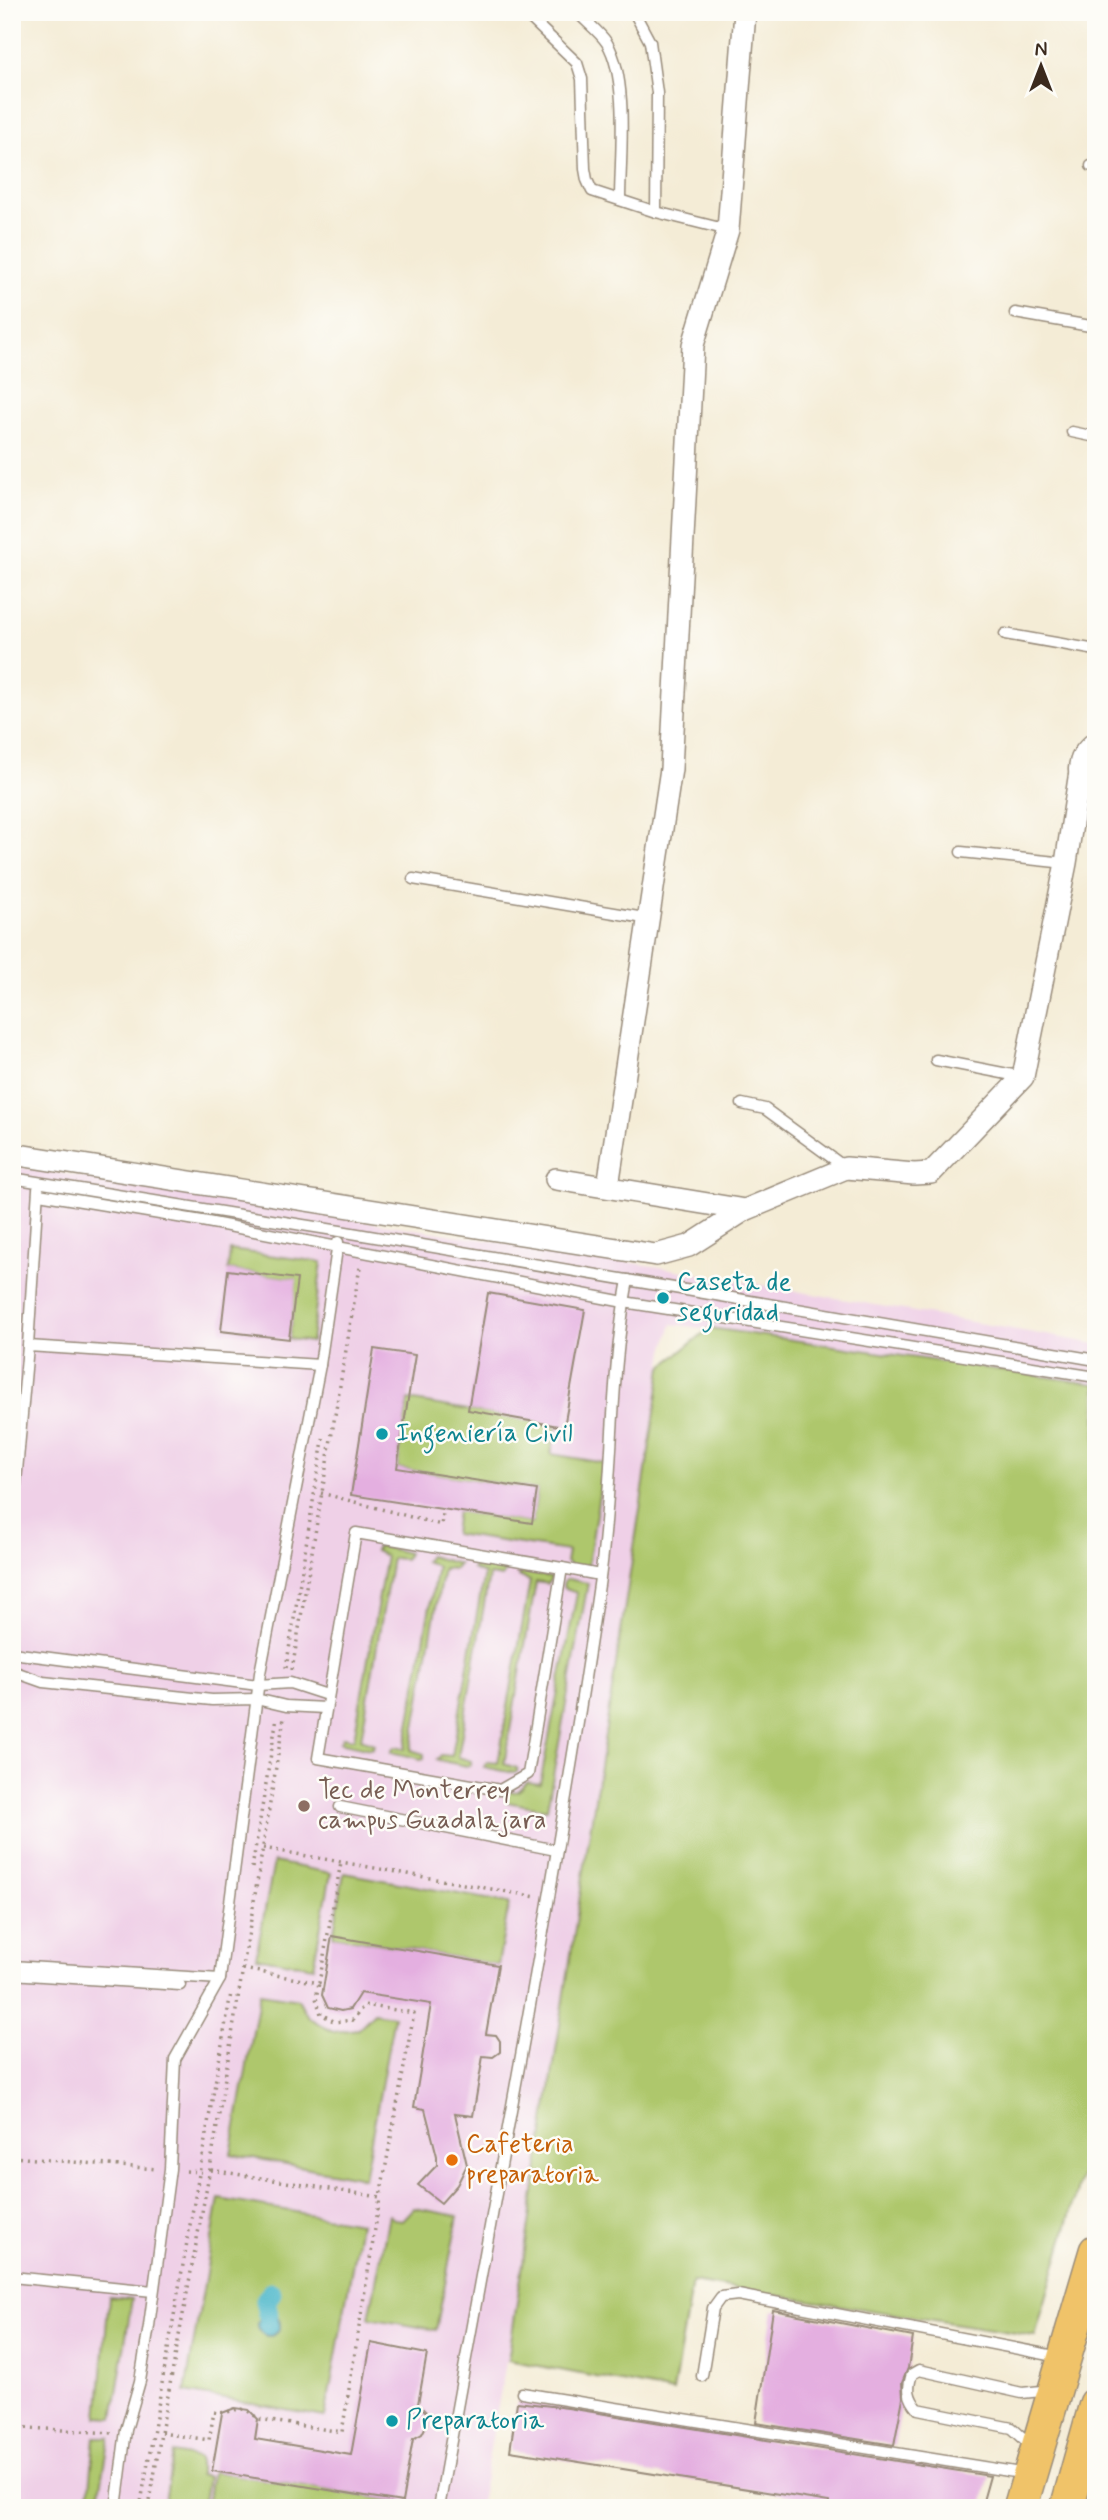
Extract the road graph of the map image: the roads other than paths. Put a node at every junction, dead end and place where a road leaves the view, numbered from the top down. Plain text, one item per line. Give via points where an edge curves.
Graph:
1 (524, 12) edge
2 (577, 12) edge
3 (634, 12) edge
4 (745, 12) edge
5 (620, 200) junction
6 (656, 212) junction
7 (728, 230) junction
8 (1015, 313) dead end
9 (1096, 327) edge
10 (1072, 432) dead end
11 (1096, 437) edge
12 (1005, 634) dead end
13 (1096, 650) edge
14 (1096, 742) edge
15 (1079, 778) junction
16 (1096, 794) edge
17 (1096, 806) edge
18 (1072, 823) junction
19 (961, 852) dead end
20 (1066, 863) junction
21 (413, 879) dead end
22 (650, 919) junction
23 (936, 1060) dead end
24 (1023, 1077) junction
25 (742, 1104) dead end
26 (12, 1154) edge
27 (846, 1168) junction
28 (12, 1178) edge
29 (556, 1178) dead end
30 (608, 1186) junction
31 (38, 1188) junction
32 (745, 1210) junction
33 (340, 1231) junction
34 (337, 1247) junction
35 (628, 1280) junction
36 (624, 1302) junction
37 (28, 1346) junction
38 (1096, 1360) edge
39 (320, 1365) junction
40 (1096, 1377) edge
41 (12, 1528) edge
42 (562, 1568) junction
43 (600, 1575) junction
44 (12, 1653) edge
45 (12, 1671) edge
46 (258, 1685) junction
47 (327, 1695) junction
48 (256, 1699) junction
49 (325, 1708) junction
50 (340, 1807) dead end
51 (556, 1850) junction
52 (12, 1966) edge
53 (12, 1974) edge
54 (220, 1979) junction
55 (180, 1985) dead end
56 (1096, 2251) edge
57 (12, 2277) edge
58 (153, 2291) junction
59 (1063, 2358) junction
60 (702, 2376) dead end
61 (1054, 2390) junction
62 (522, 2393) dead end
63 (1096, 2404) edge
64 (1033, 2462) junction
65 (116, 2508) edge
66 (439, 2508) edge
67 (1020, 2508) edge
68 (1067, 2508) edge

1 - 5 lane via 577,63 582,79 587,180 592,191
2 - 5 lane via 606,40 614,58 620,94
3 - 6 lane via 650,43 657,93
4 - 7 street
5 - 6 lane
6 - 7 lane
7 - 22 street via 693,345 671,769
8 - 9 lane
10 - 11 lane
12 - 13 lane
14 - 15 street via 1083,753
15 - 16 street
15 - 18 street
17 - 18 street
18 - 20 street
19 - 20 lane
20 - 24 street
21 - 22 lane
22 - 30 street
23 - 24 lane
24 - 27 street via 931,1173
25 - 27 lane via 765,1109
26 - 32 street via 656,1255 689,1246
27 - 32 street
28 - 31 lane
29 - 30 street
30 - 32 street
31 - 33 lane
31 - 34 lane
31 - 37 lane
33 - 34 lane
33 - 35 lane
34 - 36 lane
34 - 39 lane
35 - 36 lane
35 - 38 lane
36 - 40 lane
36 - 43 lane
37 - 39 lane
37 - 41 lane
39 - 46 lane
42 - 43 lane
42 - 47 lane via 356,1533
42 - 49 lane via 528,1774 500,1790 317,1758
43 - 51 lane
44 - 46 lane
45 - 48 lane via 43,1682 212,1700
46 - 47 lane via 290,1683
46 - 48 lane
47 - 49 lane
48 - 49 lane
48 - 54 lane
50 - 51 lane
51 - 66 lane
52 - 54 lane
53 - 55 lane
54 - 58 lane via 176,2059 170,2169
56 - 59 main road
57 - 58 lane
58 - 65 lane via 140,2381 125,2434
59 - 60 lane via 737,2295 721,2297 713,2308
59 - 61 main road
61 - 64 main road
61 - 64 lane via 1022,2393 919,2370 908,2385 909,2399 918,2409 1012,2428
62 - 64 lane
63 - 68 main road
64 - 67 main road

